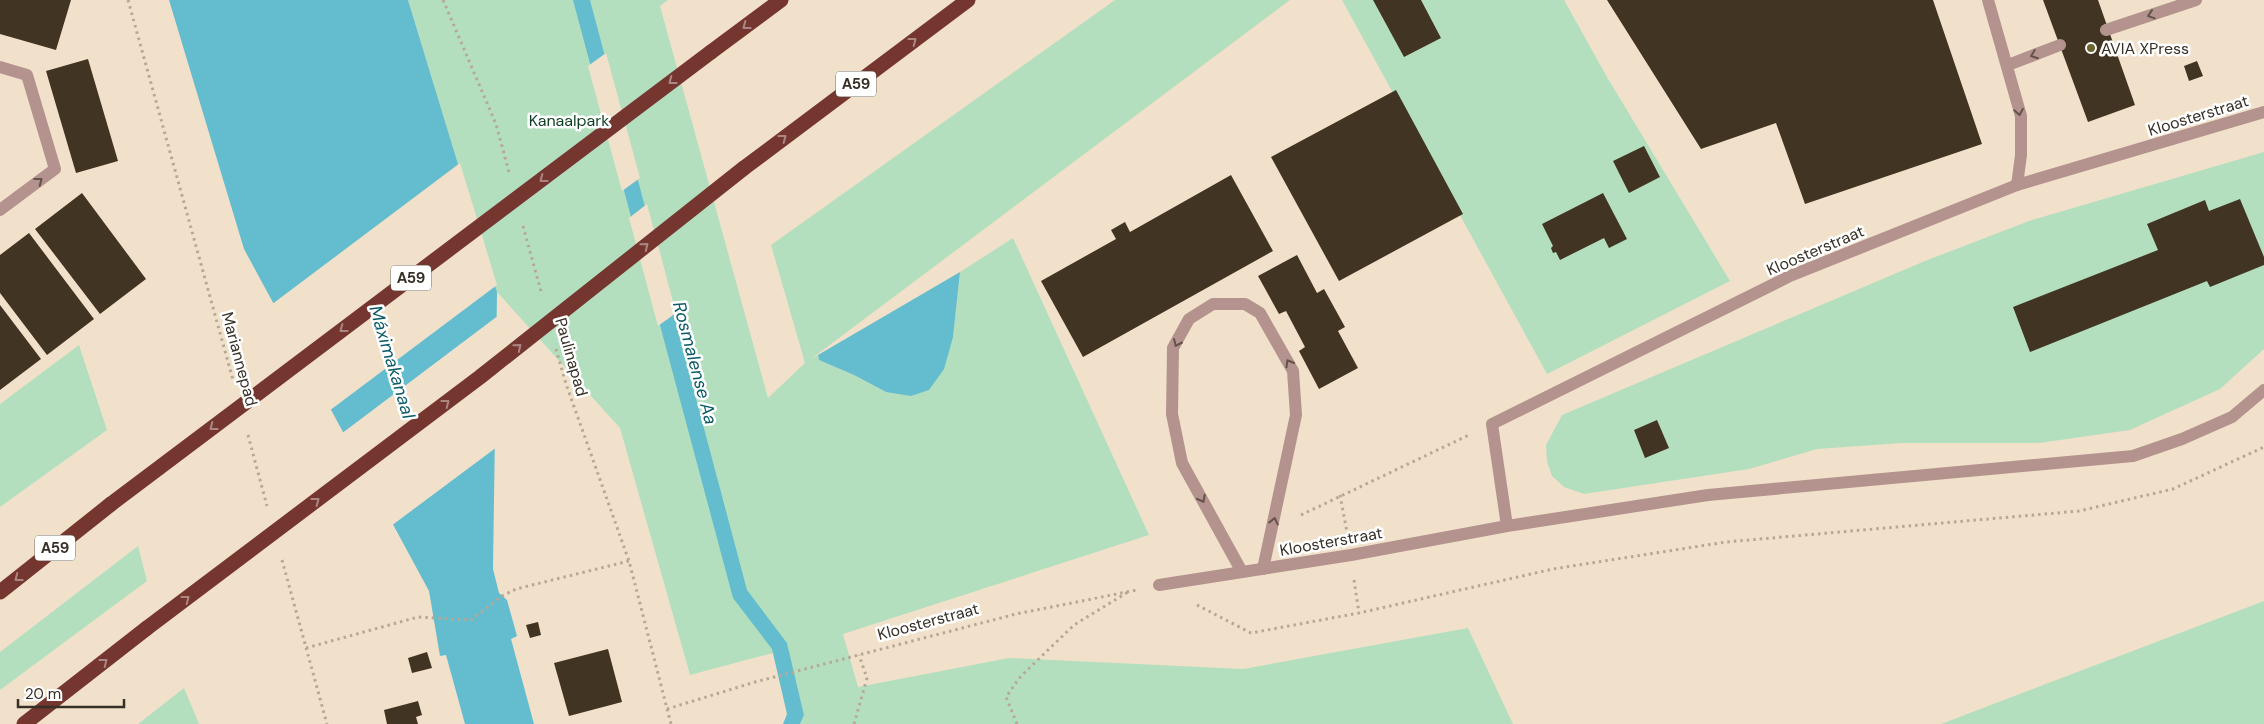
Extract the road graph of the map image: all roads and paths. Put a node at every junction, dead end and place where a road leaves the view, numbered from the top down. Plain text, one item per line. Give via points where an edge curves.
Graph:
1 (128, 0) edge
2 (443, 0) edge
3 (781, 0) edge
4 (968, 0) edge
5 (1988, 0) edge
6 (2196, 0) edge
7 (2106, 30) dead end
8 (2060, 45) dead end
9 (2008, 65) junction
10 (0, 67) edge
11 (2264, 112) edge
12 (511, 182) dead end
13 (2017, 185) junction
14 (0, 210) edge
15 (522, 220) dead end
16 (542, 298) dead end
17 (555, 346) dead end
18 (233, 381) dead end
19 (2264, 390) edge
20 (1492, 424) junction
21 (246, 429) dead end
22 (2264, 447) edge
23 (1340, 495) dead end
24 (269, 515) dead end
25 (1507, 526) junction
26 (280, 553) dead end
27 (629, 561) junction
28 (1263, 569) junction
29 (1242, 572) junction
30 (1158, 586) joint
31 (0, 592) edge
32 (306, 648) junction
33 (860, 655) junction
34 (667, 709) junction
35 (24, 724) edge
36 (326, 724) edge
37 (671, 724) edge
38 (854, 724) edge
39 (1016, 724) edge

1 - 18 path, Mariannepad
2 - 12 path via 496,124
3 -> 31 highway, A59, bridge via 111,504
35 -> 4 highway, A59, bridge via 480,378 744,168
5 - 9 street
6 -> 7 street
8 -> 9 street
9 -> 13 street via 2021,116
14 -> 10 street via 55,169 26,75
11 - 13 street, Kloosterstraat
13 - 20 street, Kloosterstraat via 1790,276
15 - 16 path
17 - 27 path, Paulinapad
19 - 25 street, Kloosterstraat via 2232,417 2133,456 1708,495
20 - 23 path
20 - 25 street
21 - 24 path, Mariannepad
22 - 30 path via 2173,489 2079,511 1726,542 1554,569 1360,613 1251,633
25 - 28 street, Kloosterstraat
26 - 32 path
27 - 32 path via 516,589 471,620 418,617
27 - 34 path, Paulinapad
28 - 29 street, Kloosterstraat
28 -> 29 street via 1296,415 1293,371 1260,313 1245,304 1213,304 1189,320 1174,348 1172,414 1182,463
29 - 30 street, Kloosterstraat
32 - 36 path
33 - 34 path, Kloosterstraat
33 - 38 path via 867,678
33 - 39 path, Kloosterstraat via 1016,614 1131,591 1074,625 1020,676 1006,697
34 - 37 path, Paulinapad

